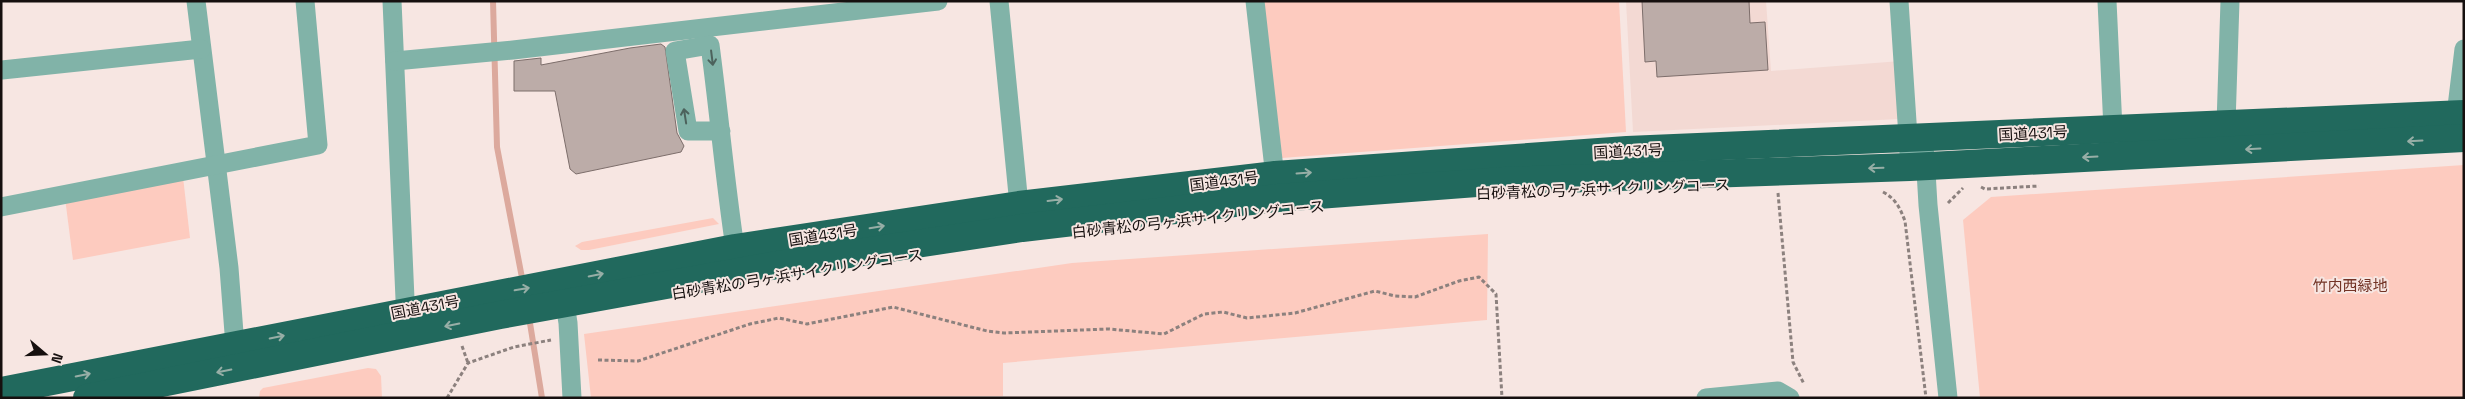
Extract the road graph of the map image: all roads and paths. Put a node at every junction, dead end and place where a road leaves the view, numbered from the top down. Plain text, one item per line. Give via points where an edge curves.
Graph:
1 (196, 1) edge
2 (305, 1) edge
3 (392, 1) edge
4 (938, 1) edge
5 (999, 1) edge
6 (1255, 1) edge
7 (1899, 1) edge
8 (2107, 1) edge
9 (2230, 1) edge
10 (201, 49) junction
11 (2464, 49) edge
12 (395, 61) junction
13 (2, 69) edge
14 (2461, 123) edge
15 (2226, 124) junction
16 (2113, 129) junction
17 (721, 131) junction
18 (1917, 139) junction
19 (1918, 166) junction
20 (216, 167) junction
21 (1276, 186) junction
22 (1768, 193) dead end
23 (1020, 205) junction
24 (1, 207) edge
25 (1900, 208) dead end
26 (736, 248) junction
27 (558, 304) junction
28 (406, 323) junction
29 (460, 340) dead end
30 (235, 346) junction
31 (598, 360) dead end
32 (468, 363) junction
33 (1809, 391) dead end
34 (1, 392) edge
35 (86, 398) edge
36 (447, 398) edge
37 (572, 398) edge
38 (1502, 398) edge
39 (1706, 398) edge
40 (1790, 398) edge
41 (1926, 398) edge
42 (1948, 398) edge

1 - 10 street
2 - 20 street via 318,146
3 - 12 street
4 - 12 street
5 - 23 street
6 - 21 street
7 - 18 street
8 - 16 street
9 - 15 street
10 - 13 street
10 - 20 street
11 - 14 street
12 - 28 street
14 - 15 highway, 国道431号
14 -> 19 highway, 国道431号
15 - 16 highway, 国道431号
16 - 18 highway, 国道431号
17 -> 17 street via 688,131 675,51 710,45
17 - 26 street
18 - 19 street
21 -> 18 highway, 国道431号 via 1627,150
19 -> 21 highway, 国道431号
19 - 42 street via 1928,206
20 - 24 street
20 - 30 street
23 -> 21 highway, 国道431号
21 - 27 highway, 国道431号 via 777,265
22 - 33 path via 1778,193 1794,362
26 -> 23 highway, 国道431号
25 - 41 path via 1905,221
27 -> 26 highway, 国道431号
27 - 28 highway, 国道431号 via 498,304
27 - 32 path via 554,340 514,347
27 - 37 street
30 -> 28 highway, 国道431号
28 -> 35 highway, 国道431号
29 - 32 path
34 -> 30 highway, 国道431号
31 - 38 path via 638,361 750,324 779,318 807,324 893,308 1004,333 1109,329 1164,334 1204,314 1223,312 1247,318 1295,313 1375,291 1415,297 1459,280 1479,277 1496,294
32 - 36 path
39 - 40 street via 1778,391

